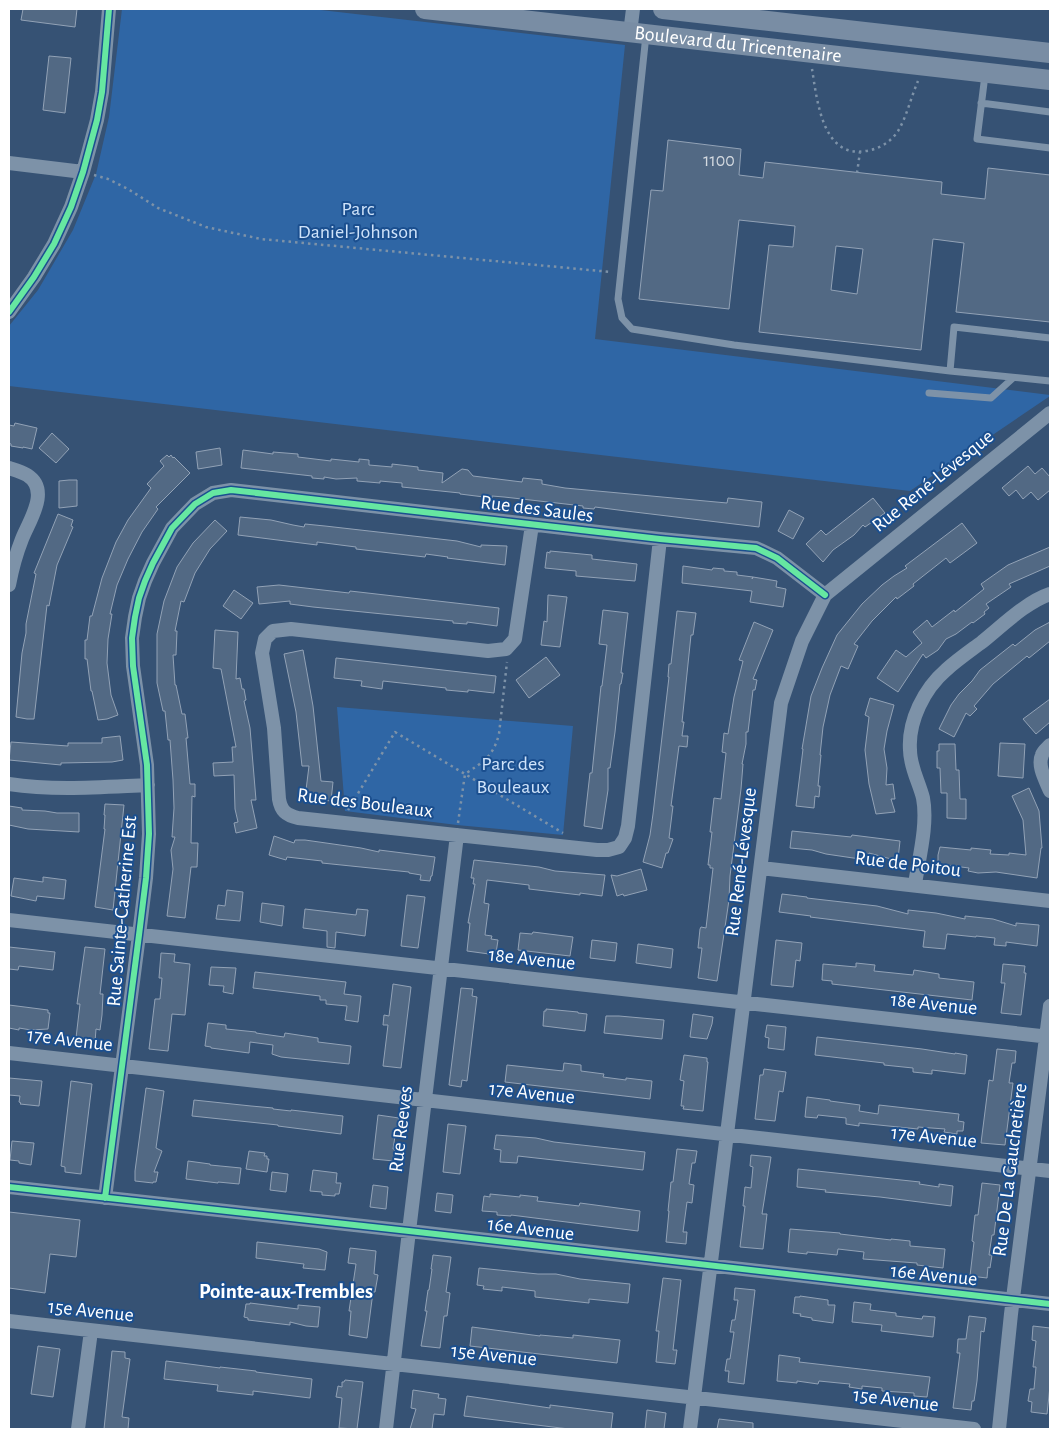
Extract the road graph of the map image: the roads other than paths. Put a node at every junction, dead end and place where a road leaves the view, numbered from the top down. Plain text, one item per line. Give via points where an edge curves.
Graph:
1 (109, 9) edge
2 (425, 9) edge
3 (633, 9) edge
4 (663, 9) edge
5 (519, 14) edge
6 (638, 34) junction
7 (990, 46) junction
8 (1050, 53) edge
9 (985, 72) junction
10 (1050, 80) edge
11 (981, 103) junction
12 (1050, 112) edge
13 (1050, 148) edge
14 (9, 163) edge
15 (83, 172) junction
16 (9, 312) edge
17 (1050, 338) edge
18 (950, 371) junction
19 (1013, 378) junction
20 (1050, 381) edge
21 (930, 394) dead end
22 (1050, 413) edge
23 (9, 468) edge
24 (231, 490) joint
25 (532, 525) junction
26 (660, 539) junction
27 (9, 585) edge
28 (1050, 594) edge
29 (825, 596) junction
30 (1050, 745) edge
31 (9, 784) edge
32 (148, 785) junction
33 (1050, 791) edge
34 (457, 835) junction
35 (761, 868) junction
36 (915, 884) junction
37 (1050, 901) edge
38 (9, 920) edge
39 (139, 935) junction
40 (440, 969) junction
41 (743, 1003) junction
42 (1050, 1006) edge
43 (1049, 1037) edge
44 (9, 1053) edge
45 (122, 1066) junction
46 (424, 1101) junction
47 (726, 1134) junction
48 (1031, 1169) junction
49 (1050, 1171) edge
50 (9, 1187) edge
51 (106, 1198) junction
52 (409, 1231) junction
53 (711, 1266) junction
54 (1013, 1300) junction
55 (1050, 1304) edge
56 (9, 1321) edge
57 (91, 1331) junction
58 (394, 1364) junction
59 (694, 1397) junction
60 (78, 1429) edge
61 (386, 1429) edge
62 (690, 1429) edge
63 (974, 1429) edge
64 (999, 1429) edge

1 - 15 street via 102,92
2 - 5 street, Boulevard du Tricentenaire
3 - 6 street
4 - 7 street, Boulevard du Tricentenaire
5 - 6 street, Boulevard du Tricentenaire
6 - 9 street, Boulevard du Tricentenaire
6 - 18 lane via 618,300 622,318 632,329 734,345
7 - 8 street, Boulevard du Tricentenaire
7 - 9 street
9 - 10 street, Boulevard du Tricentenaire
9 - 11 lane
11 - 12 lane
11 - 13 lane via 977,139
14 - 15 street
15 - 16 street via 54,244
17 - 18 lane via 954,326
18 - 19 lane
19 - 20 lane
19 - 21 lane via 991,398
22 - 29 street, Rue René-Lévesque
23 - 27 street via 34,481 38,498
24 - 25 street, Rue des Saules
24 - 32 street, Rue Sainte-Catherine Est via 213,493 195,504 172,528 153,562 139,598 132,638 133,666
25 - 26 street, Rue des Saules
25 - 34 street, Rue des Bouleaux via 515,639 506,649 488,651 291,629 273,631 265,639 262,653 283,812 290,816
26 - 29 street, Rue des Saules via 756,548 777,558
26 - 34 street, Rue des Bouleaux via 628,826 622,843 619,847 597,850
28 - 36 street via 1026,608 945,671 918,708 910,732 910,751 923,798 924,822
29 - 35 street, Rue René-Lévesque via 802,641 781,703
30 - 33 street via 1042,754 1041,764
31 - 32 street via 57,788
32 - 39 street, Rue Sainte-Catherine Est via 149,834
34 - 40 street, Rue Reeves
35 - 36 street, Rue de Poitou
35 - 41 street, Rue René-Lévesque
36 - 37 street, Rue de Poitou
38 - 39 street, 18e Avenue
39 - 40 street, 18e Avenue
39 - 45 street, Rue Sainte-Catherine Est
40 - 41 street, 18e Avenue
40 - 46 street, Rue Reeves
41 - 43 street, 18e Avenue
41 - 47 street, Rue René-Lévesque
42 - 43 street, Rue De La Gauchetière
43 - 48 street, Rue De La Gauchetière
44 - 45 street, 17e Avenue
45 - 46 street, 17e Avenue
45 - 51 street, Rue Sainte-Catherine Est
46 - 47 street, 17e Avenue
46 - 52 street, Rue Reeves
47 - 48 street, 17e Avenue
47 - 53 street, Rue René-Lévesque
48 - 49 street, 17e Avenue
48 - 54 street, Rue De La Gauchetière
50 - 51 street, 16e Avenue
51 - 52 street, 16e Avenue
52 - 53 street, 16e Avenue
52 - 58 street, Rue Reeves
53 - 54 street, 16e Avenue
53 - 59 street, Rue René-Lévesque
54 - 55 street, 16e Avenue
54 - 64 street, Rue De La Gauchetière
56 - 57 street, 15e Avenue
57 - 58 street, 15e Avenue
57 - 60 street
58 - 59 street, 15e Avenue
58 - 61 street, Rue Reeves
59 - 62 street, Rue René-Lévesque
59 - 63 street, 15e Avenue

